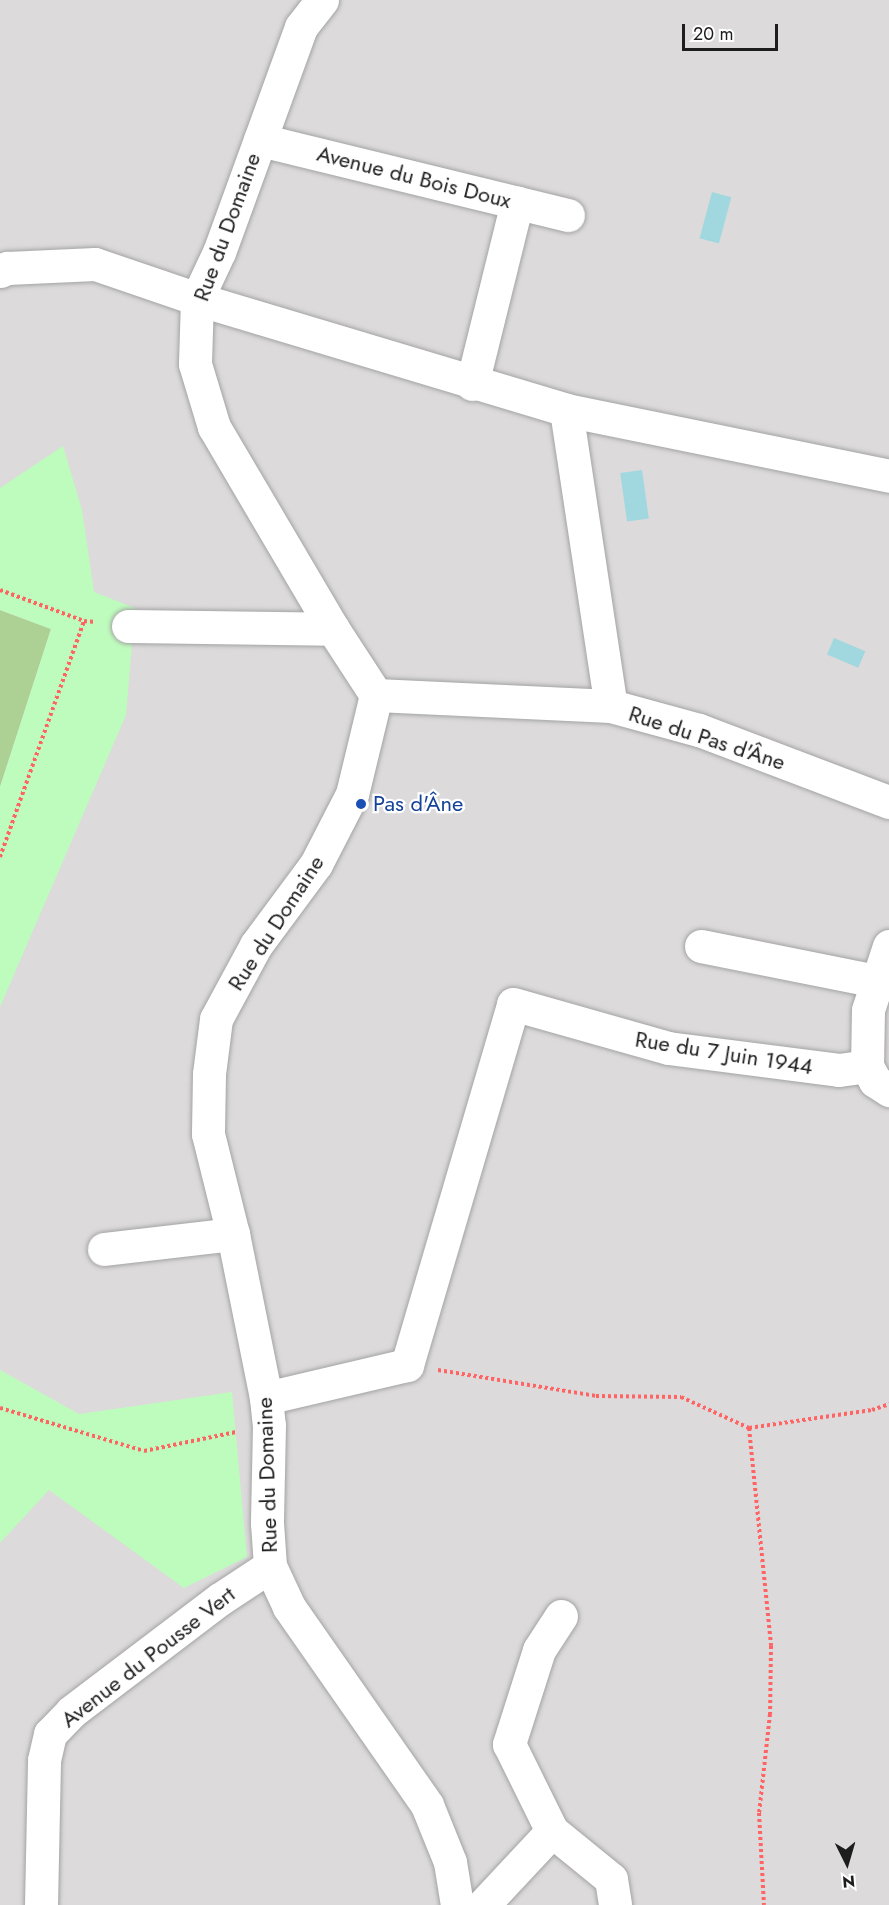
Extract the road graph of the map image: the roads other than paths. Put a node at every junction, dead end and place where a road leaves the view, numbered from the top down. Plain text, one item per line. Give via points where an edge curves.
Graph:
1 (312, 2) edge
2 (260, 140) junction
3 (517, 202) junction
4 (568, 214) dead end
5 (0, 272) edge
6 (197, 298) junction
7 (472, 384) junction
8 (566, 410) junction
9 (889, 476) edge
10 (128, 626) road end
11 (333, 629) junction
12 (376, 695) junction
13 (611, 706) junction
14 (889, 802) edge
15 (700, 946) dead end
16 (889, 946) edge
17 (878, 1002) edge
18 (867, 1066) junction
19 (889, 1090) edge
20 (233, 1234) junction
21 (105, 1249) dead end
22 (267, 1411) junction
23 (270, 1566) junction
24 (561, 1616) dead end
25 (552, 1832) junction
26 (41, 1905) edge
27 (458, 1905) edge
28 (483, 1905) edge
29 (615, 1905) edge

1 - 2 street, Rue du Domaine
2 - 3 street, Avenue du Bois Doux
2 - 6 street, Rue du Domaine via 219,252
3 - 4 street, Avenue du Bois Doux
3 - 7 street
5 - 6 street via 7,268 95,264
6 - 7 street
6 - 11 street, Rue du Domaine via 195,364 214,427
7 - 8 street
8 - 9 street
8 - 13 street
10 - 11 street
11 - 12 street, Rue du Domaine
12 - 13 street, Rue du Pas d'Âne
12 - 20 street, Rue du Domaine via 352,794 316,864 256,945 216,1019 208,1134
13 - 14 street, Rue du Pas d'Âne via 699,730
15 - 17 street
16 - 17 street
17 - 18 street
18 - 19 street via 875,1081
18 - 22 street, Rue du 7 Juin 1944 via 839,1070 668,1048 513,1004 407,1365
20 - 21 street
20 - 22 street, Rue du Domaine
22 - 23 street, Rue du Domaine
23 - 26 street, Avenue du Pousse Vert via 71,1712 50,1734 44,1760
23 - 27 street, Rue du Domaine via 289,1607 427,1805 450,1862
24 - 25 street via 540,1650 509,1744
25 - 28 street
25 - 29 street via 611,1879

